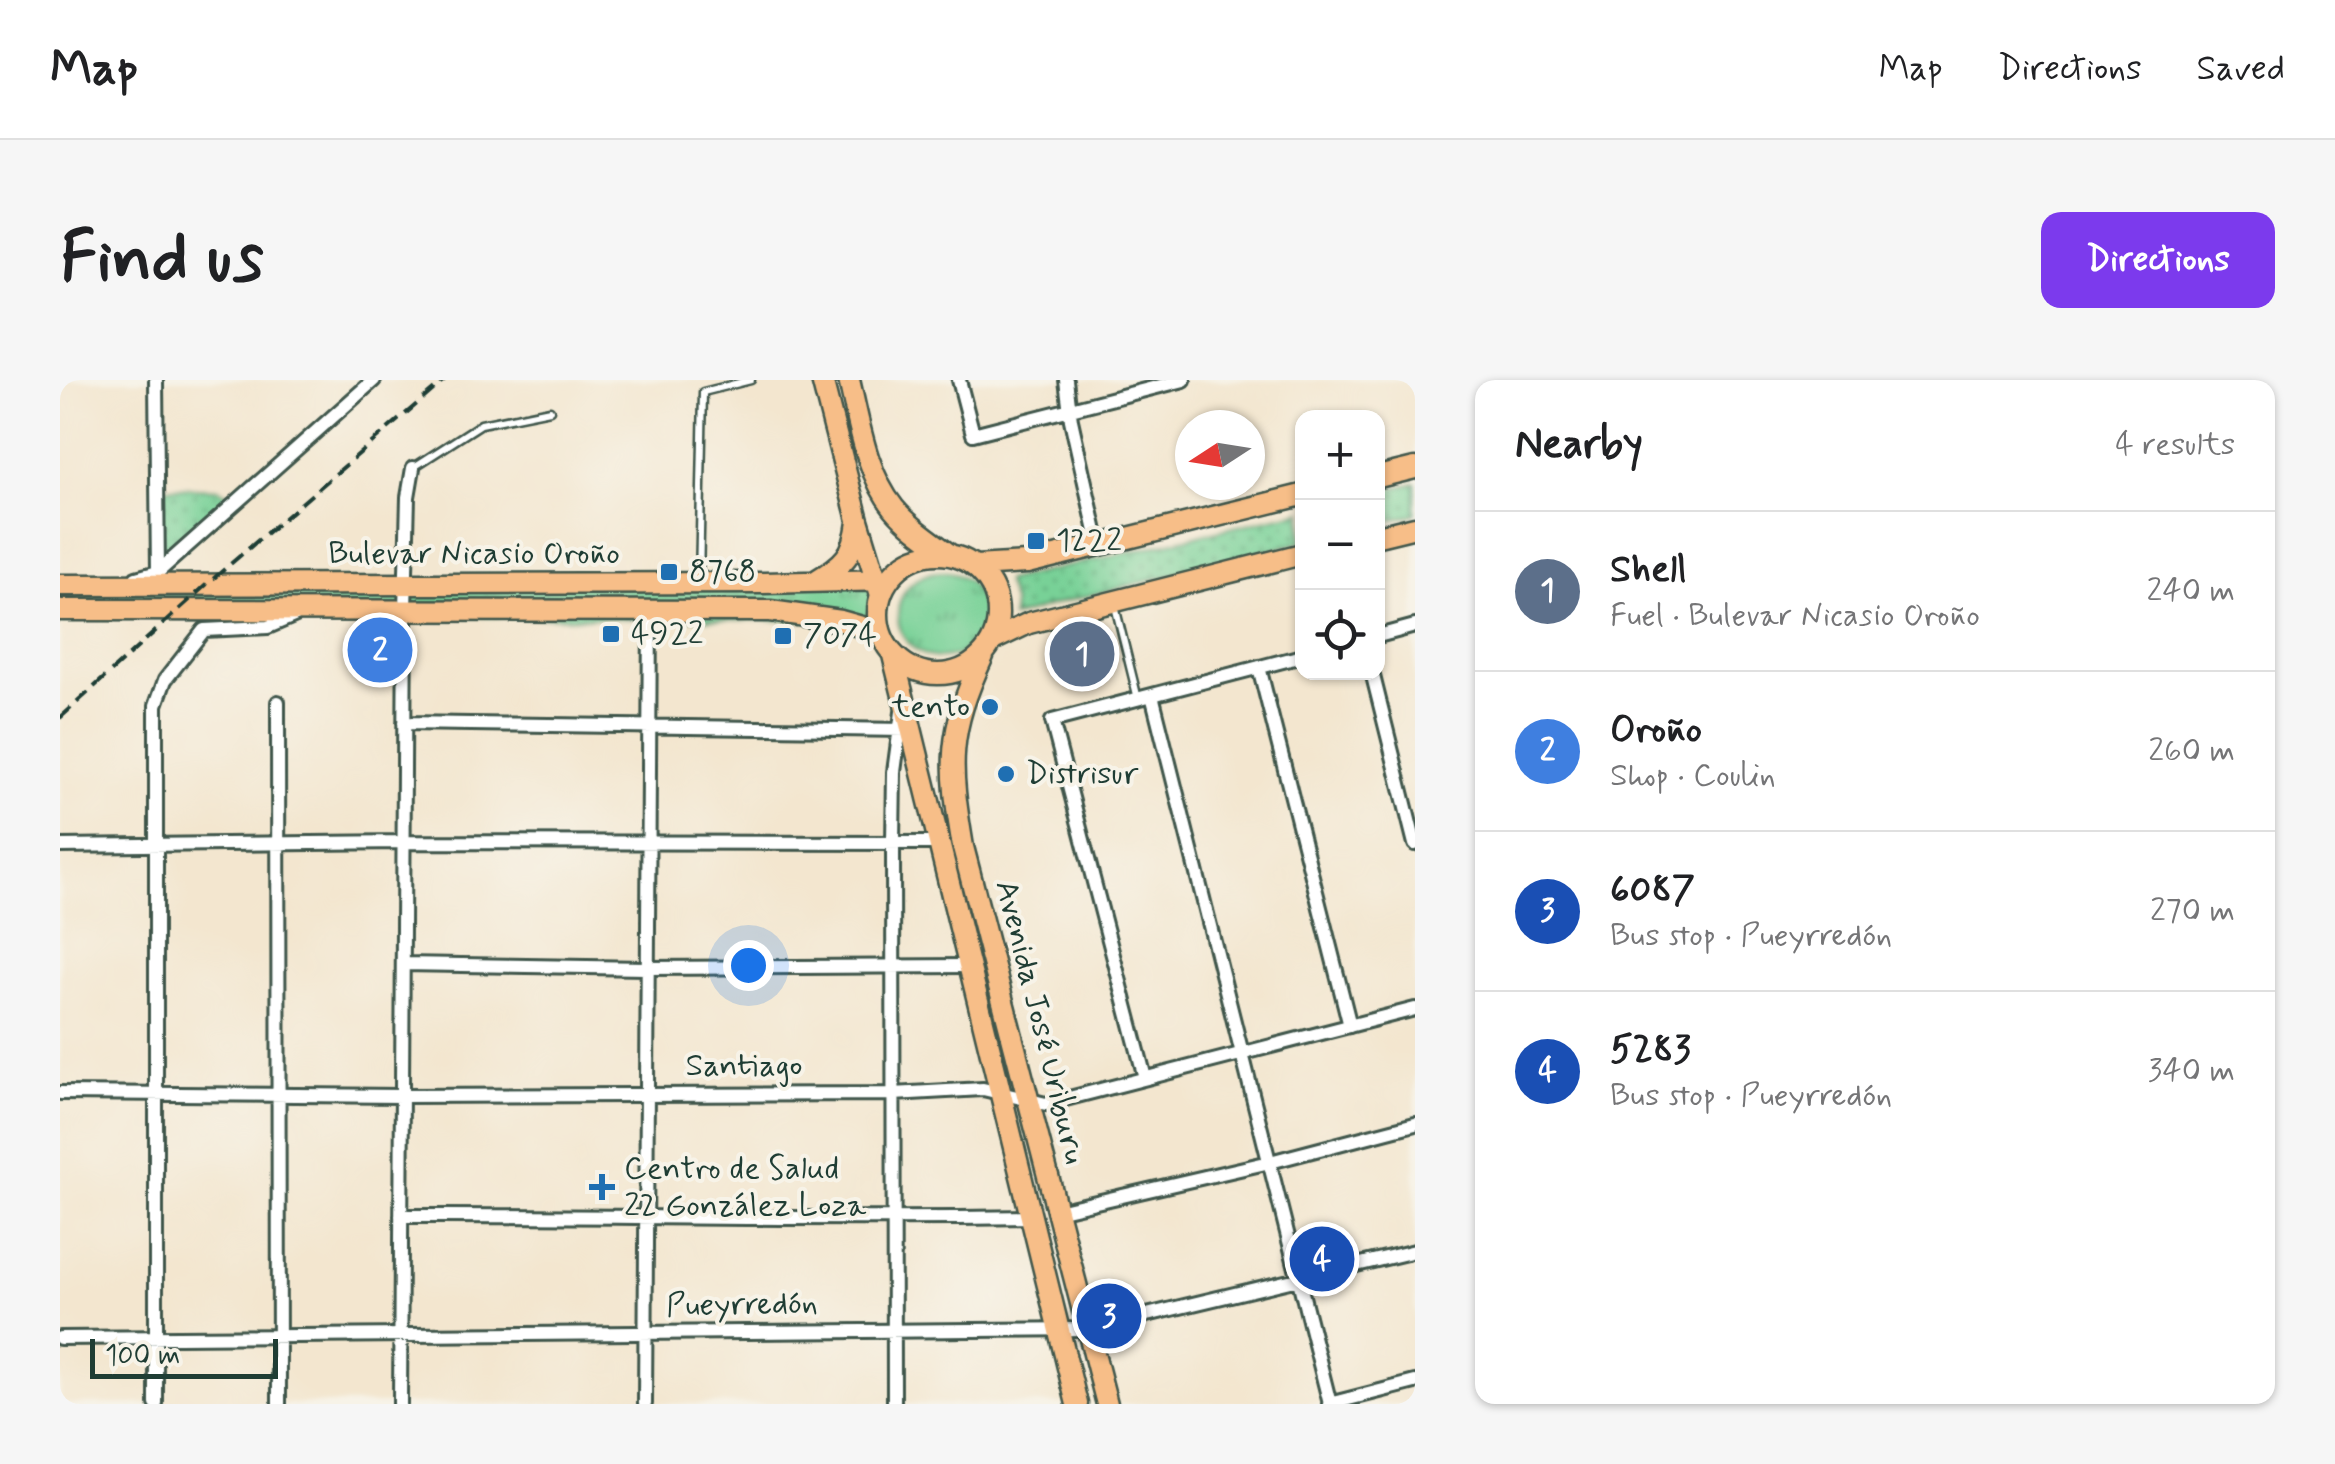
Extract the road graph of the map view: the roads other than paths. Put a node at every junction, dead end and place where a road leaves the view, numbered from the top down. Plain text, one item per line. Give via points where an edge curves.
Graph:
1 (156, 380) edge
2 (374, 380) edge
3 (751, 380) edge
4 (822, 380) edge
5 (848, 380) edge
6 (959, 380) edge
7 (1066, 380) edge
8 (1184, 380) edge
9 (1070, 409) junction
10 (550, 410) dead end
11 (413, 468) joint
12 (1415, 468) edge
13 (1385, 475) edge
14 (1295, 497) edge
15 (858, 520) junction
16 (1415, 527) edge
17 (1385, 534) edge
18 (1099, 546) junction
19 (949, 554) junction
20 (1295, 556) edge
21 (975, 566) junction
22 (158, 572) junction
23 (60, 582) edge
24 (813, 582) junction
25 (700, 583) junction
26 (405, 584) junction
27 (881, 585) junction
28 (1113, 600) junction
29 (60, 610) edge
30 (308, 610) junction
31 (405, 610) junction
32 (650, 611) junction
33 (1415, 626) edge
34 (880, 632) junction
35 (1385, 634) edge
36 (988, 648) junction
37 (893, 656) junction
38 (1295, 658) edge
39 (1259, 667) junction
40 (1374, 680) edge
41 (1145, 697) junction
42 (278, 702) dead end
43 (404, 723) junction
44 (650, 729) junction
45 (906, 730) junction
46 (404, 842) junction
47 (893, 842) junction
48 (278, 843) junction
49 (937, 843) junction
50 (1415, 844) edge
51 (156, 845) junction
52 (649, 845) junction
53 (60, 846) edge
54 (403, 964) junction
55 (968, 966) junction
56 (646, 968) junction
57 (894, 968) junction
58 (1415, 1009) edge
59 (1350, 1026) junction
60 (1243, 1054) junction
61 (1145, 1078) junction
62 (60, 1093) edge
63 (279, 1093) junction
64 (155, 1094) junction
65 (646, 1094) junction
66 (893, 1094) junction
67 (1000, 1094) junction
68 (402, 1096) junction
69 (1028, 1100) junction
70 (1415, 1124) edge
71 (1270, 1162) junction
72 (1057, 1211) junction
73 (646, 1215) junction
74 (402, 1216) junction
75 (1031, 1217) junction
76 (896, 1219) junction
77 (1415, 1252) edge
78 (1300, 1281) junction
79 (1058, 1328) junction
80 (1088, 1329) junction
81 (896, 1331) junction
82 (646, 1333) junction
83 (401, 1335) junction
84 (278, 1336) junction
85 (156, 1337) junction
86 (60, 1338) edge
87 (1415, 1382) edge
88 (156, 1404) edge
89 (279, 1404) edge
90 (400, 1404) edge
91 (645, 1404) edge
92 (894, 1404) edge
93 (1078, 1404) edge
94 (1107, 1404) edge
95 (1330, 1404) edge

1 - 22 street
2 - 22 street
3 - 25 lane via 703,392
4 - 15 main road
5 - 19 main road via 880,486 912,526
6 - 9 street via 973,434
7 - 9 street
8 - 9 street
9 - 18 street
10 - 11 lane via 481,424
11 - 26 street
12 - 13 main road
14 - 18 main road
15 - 24 main road via 844,564
15 - 27 main road
16 - 17 main road
18 - 21 main road via 1026,564
19 - 21 main road
19 - 27 main road via 922,556
20 - 28 main road
21 - 36 main road via 996,598 998,619
22 - 23 street
23 - 26 main road, Bulevar Nicasio Oroño
24 - 25 main road, Bulevar Nicasio Oroño
24 - 27 main road, Bulevar Nicasio Oroño
25 - 26 main road, Bulevar Nicasio Oroño
26 - 31 street
27 - 34 main road
28 - 36 main road via 1029,623
28 - 41 lane
29 - 30 main road, Bulevar Nicasio Oroño
30 - 31 main road, Bulevar Nicasio Oroño
30 - 51 street via 268,627 204,630 165,680 156,705
31 - 32 main road, Bulevar Nicasio Oroño
31 - 43 street
32 - 34 main road, Bulevar Nicasio Oroño via 770,611
32 - 44 street
33 - 35 street
34 - 37 main road
36 - 37 main road via 965,669 943,675 921,673
36 - 69 main road, Avenida José Uriburu via 956,722 954,786
37 - 45 main road, Avenida José Uriburu
38 - 39 street
39 - 41 street
39 - 59 street
40 - 50 street
41 - 60 street
41 - 61 street via 1052,722
42 - 48 street
43 - 44 street
43 - 46 street
44 - 45 street
44 - 52 street
45 - 47 street via 894,772
45 - 49 main road, Avenida José Uriburu
46 - 48 street
46 - 52 street
46 - 54 street
47 - 49 street
47 - 52 street
47 - 57 street
48 - 51 street
48 - 63 street
49 - 55 main road, Avenida José Uriburu
51 - 53 street
51 - 64 street
52 - 56 street
54 - 56 street
54 - 68 street
55 - 57 street
55 - 67 main road, Avenida José Uriburu
56 - 57 street
56 - 65 street
57 - 66 street
58 - 59 street, Santiago
59 - 60 street, Santiago
60 - 61 street, Santiago
60 - 71 street
61 - 69 street, Santiago via 1046,1104
62 - 64 street, Santiago
63 - 64 street, Santiago
63 - 68 street, Santiago
63 - 84 street
64 - 85 street
65 - 66 street, Santiago
65 - 68 street, Santiago
65 - 73 street
66 - 67 street, Santiago
66 - 76 street
67 - 69 street, Santiago
67 - 75 main road, Avenida José Uriburu
68 - 74 street
69 - 72 main road, Avenida José Uriburu
70 - 71 street
71 - 72 street
71 - 78 street
72 - 80 main road, Avenida José Uriburu
73 - 74 street
73 - 76 street
73 - 82 street
74 - 83 street
75 - 76 street
75 - 79 main road, Avenida José Uriburu
76 - 81 street
77 - 78 street, Pueyrredón
78 - 80 street, Pueyrredón
78 - 95 street
79 - 80 street, Pueyrredón
79 - 81 street, Pueyrredón
79 - 93 main road, Avenida José Uriburu
80 - 94 main road, Avenida José Uriburu
81 - 82 street, Pueyrredón
81 - 92 street
82 - 83 street, Pueyrredón
82 - 91 street
83 - 84 street, Pueyrredón
83 - 90 street
84 - 85 street, Pueyrredón
84 - 89 street
85 - 86 street, Pueyrredón
85 - 88 street
87 - 95 street

